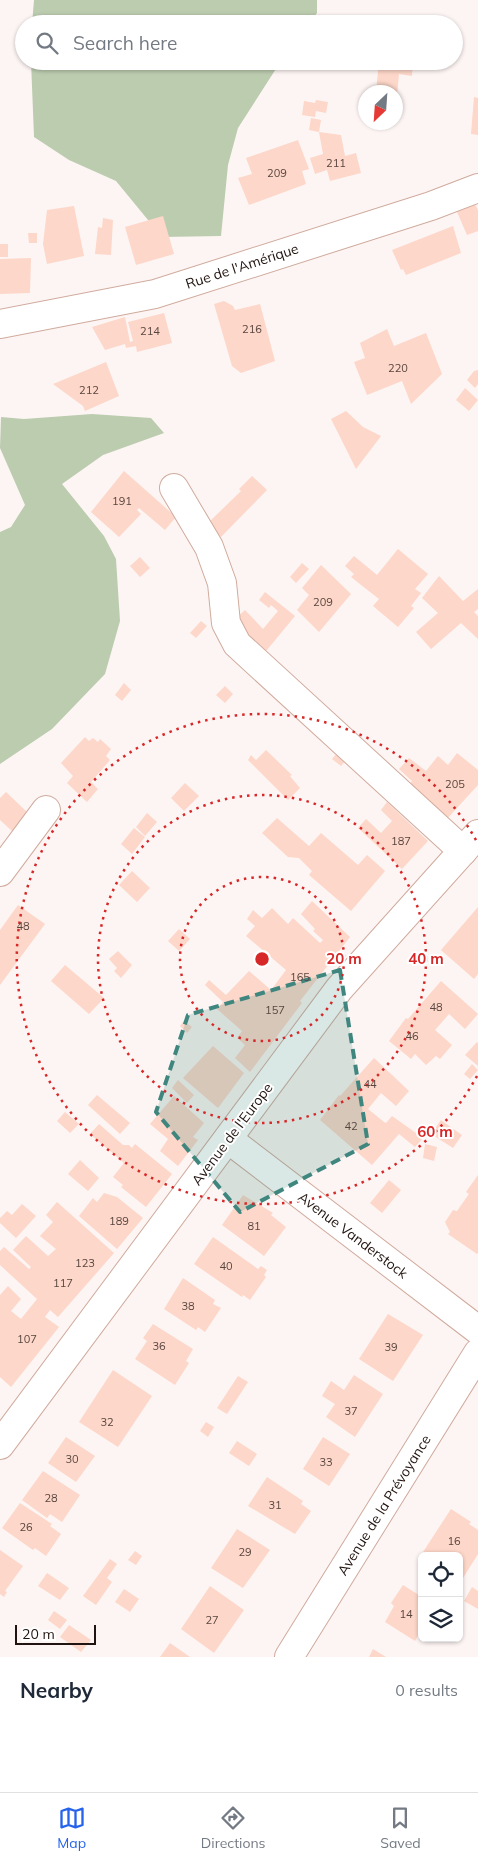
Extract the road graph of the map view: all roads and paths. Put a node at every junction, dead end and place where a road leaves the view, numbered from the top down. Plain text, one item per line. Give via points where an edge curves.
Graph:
1 (478, 188) edge
2 (0, 324) edge
3 (174, 488) dead end
4 (46, 810) dead end
5 (470, 843) edge
6 (0, 872) edge
7 (228, 1139) junction
8 (478, 1330) edge
9 (478, 1353) edge
10 (0, 1445) edge
11 (289, 1657) edge

1 - 2 street, Rue de l'Amérique via 154,294
3 - 5 street via 210,547 222,583 226,622 237,644
4 - 6 street
5 - 7 street, Avenue de l'Europe via 340,989
7 - 8 street, Avenue Vanderstock
7 - 10 street, Avenue de l'Europe
9 - 11 street, Avenue de la Prévoyance

